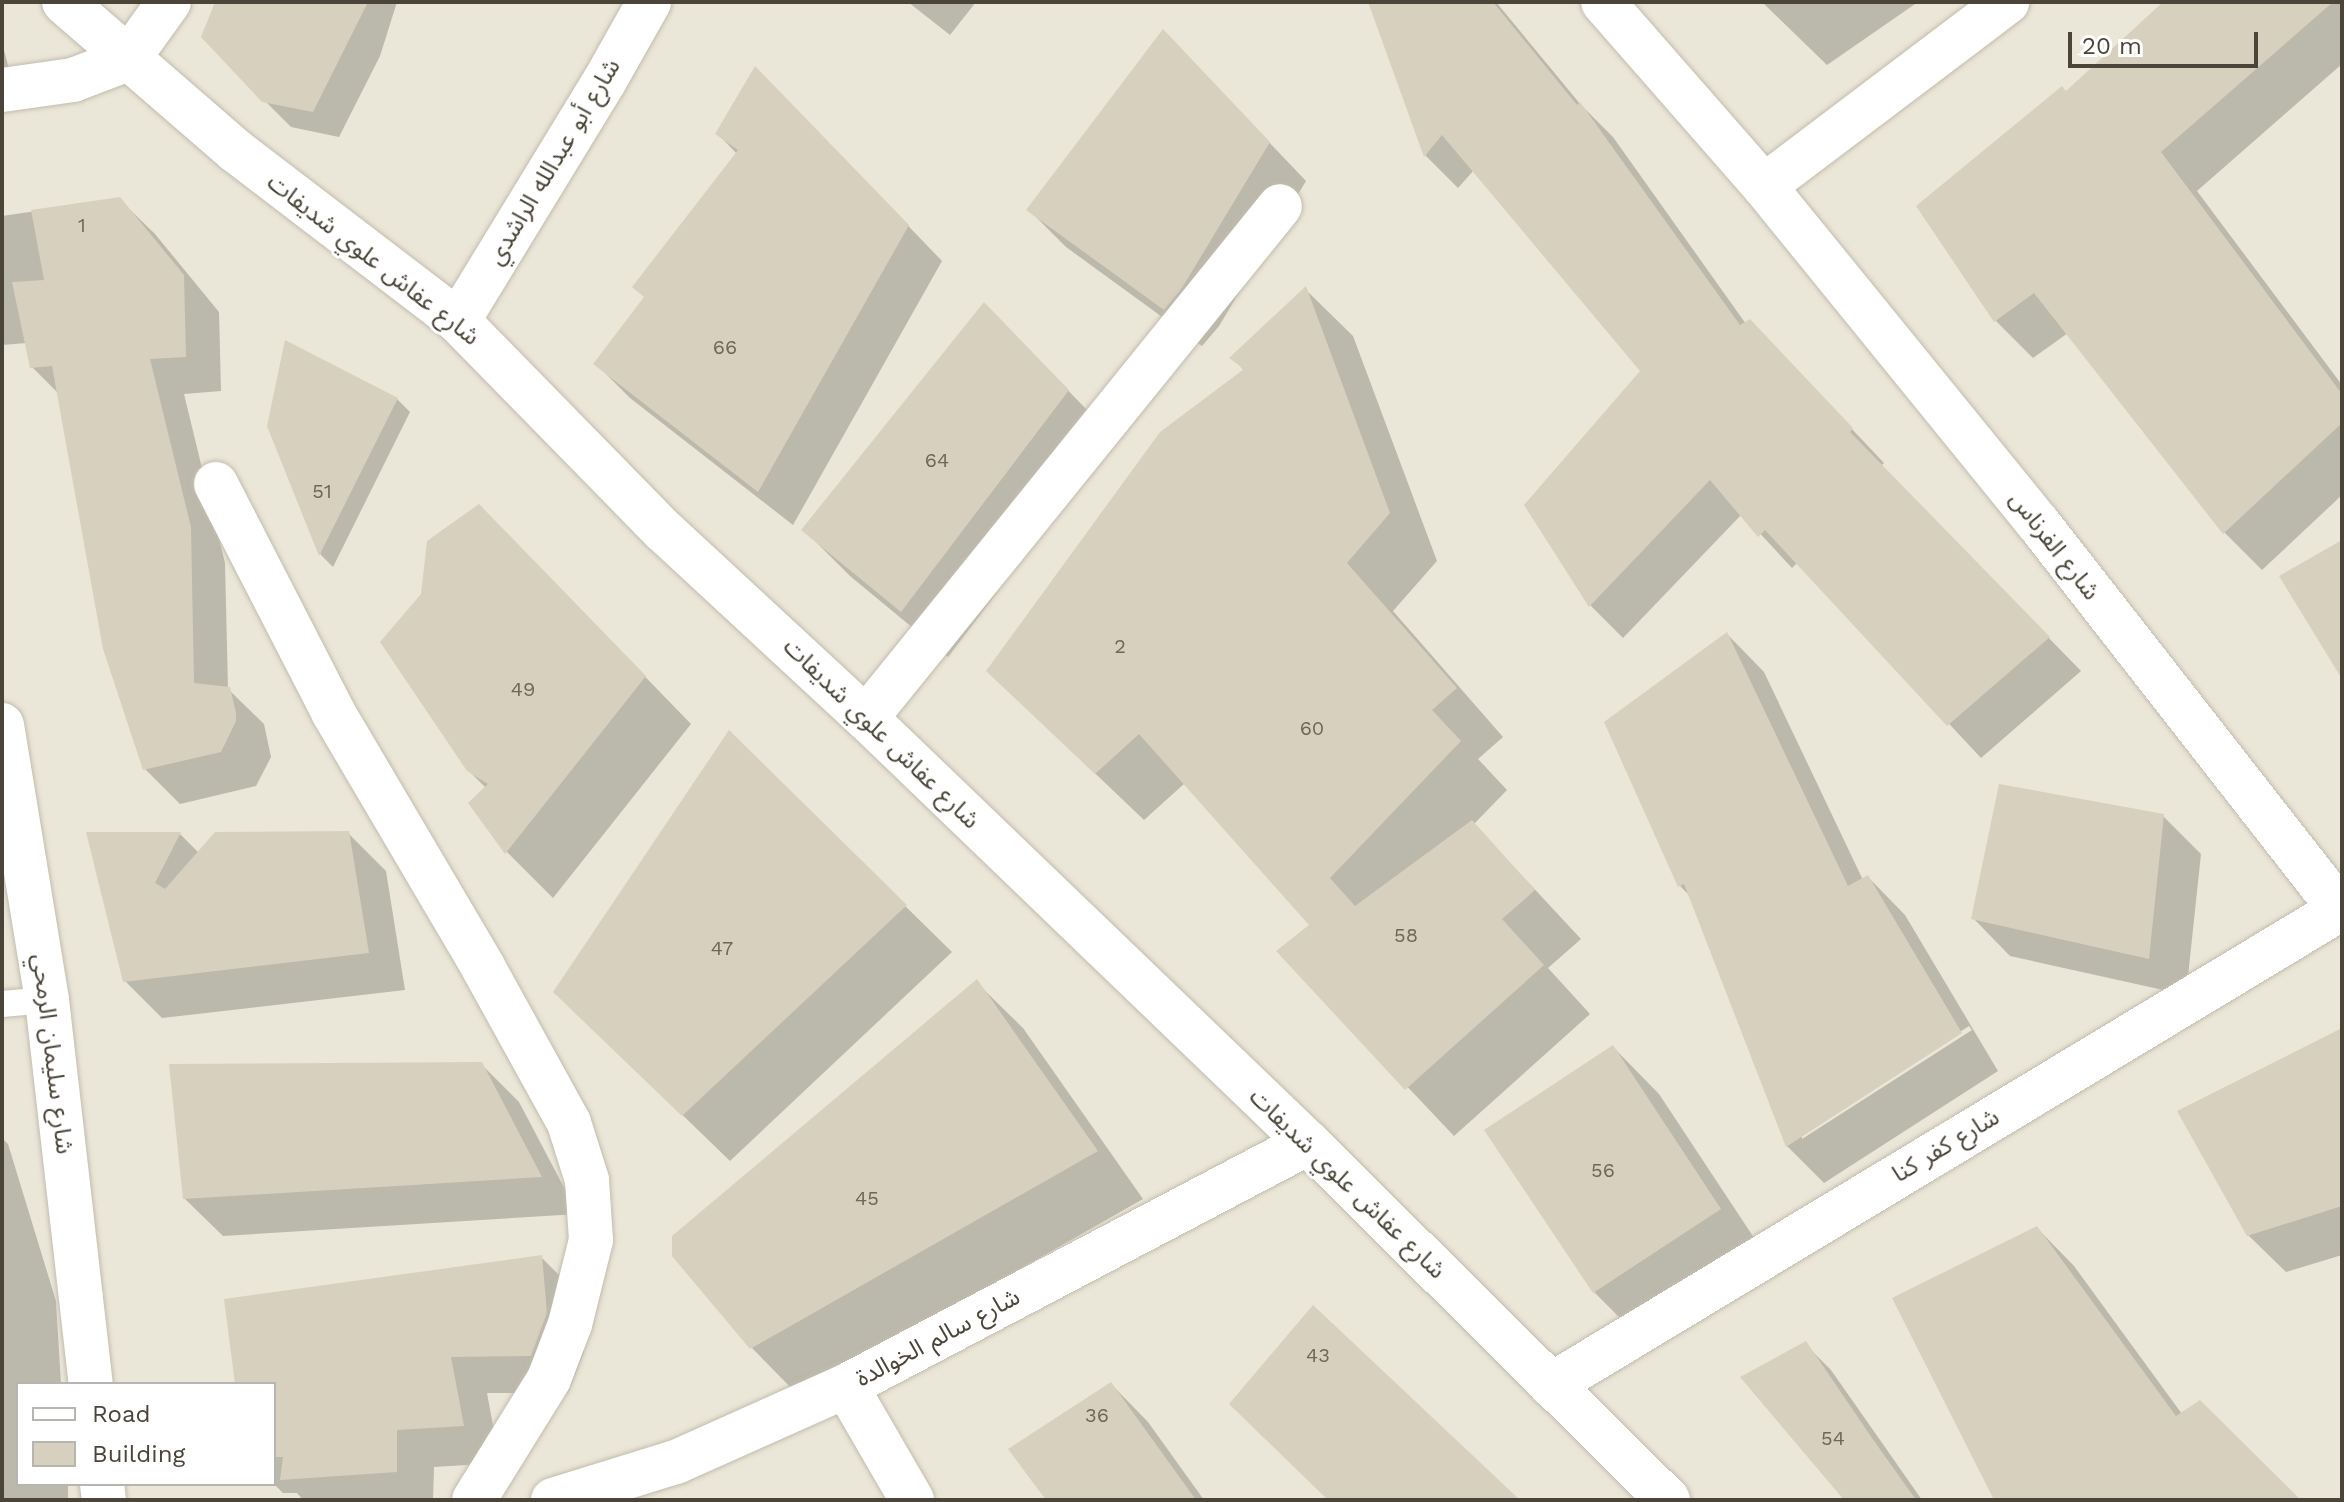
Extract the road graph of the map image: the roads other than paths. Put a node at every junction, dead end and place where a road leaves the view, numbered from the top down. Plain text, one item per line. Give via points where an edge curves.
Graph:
1 (64, 2) edge
2 (169, 2) edge
3 (649, 2) edge
4 (1603, 2) edge
5 (2007, 2) edge
6 (128, 59) junction
7 (2, 90) edge
8 (1764, 186) junction
9 (1280, 206) dead end
10 (458, 321) junction
11 (216, 484) dead end
12 (866, 718) junction
13 (2, 725) edge
14 (2341, 909) edge
15 (47, 1000) junction
16 (2, 1004) edge
17 (1308, 1143) junction
18 (91, 1382) edge
19 (1551, 1385) junction
20 (846, 1386) junction
21 (474, 1500) edge
22 (553, 1500) edge
23 (912, 1500) edge
24 (1668, 1500) edge

1 - 6 street, شارع عفاش علوي شديفات
2 - 6 street
3 - 10 street, شارع أبو عبدالله الراشدي
4 - 8 street, شارع الفرناس
5 - 8 street
6 - 7 street via 73,80
6 - 10 street, شارع عفاش علوي شديفات via 236,151
8 - 14 street, شارع الفرناس
9 - 12 street
10 - 12 street, شارع عفاش علوي شديفات via 664,531
11 - 21 street via 333,712 569,1123 587,1180 591,1240 570,1324 549,1379
12 - 17 street, شارع عفاش علوي شديفات
13 - 15 street, شارع سليمان الرمحي
14 - 19 street, شارع كفر كنا
15 - 16 lane
15 - 18 street, شارع سليمان الرمحي
17 - 19 street, شارع عفاش علوي شديفات
17 - 20 street, شارع سالم الخوالدة
19 - 24 street, شارع عفاش علوي شديفات
20 - 22 street, شارع سالم الخوالدة via 676,1462
20 - 23 street

